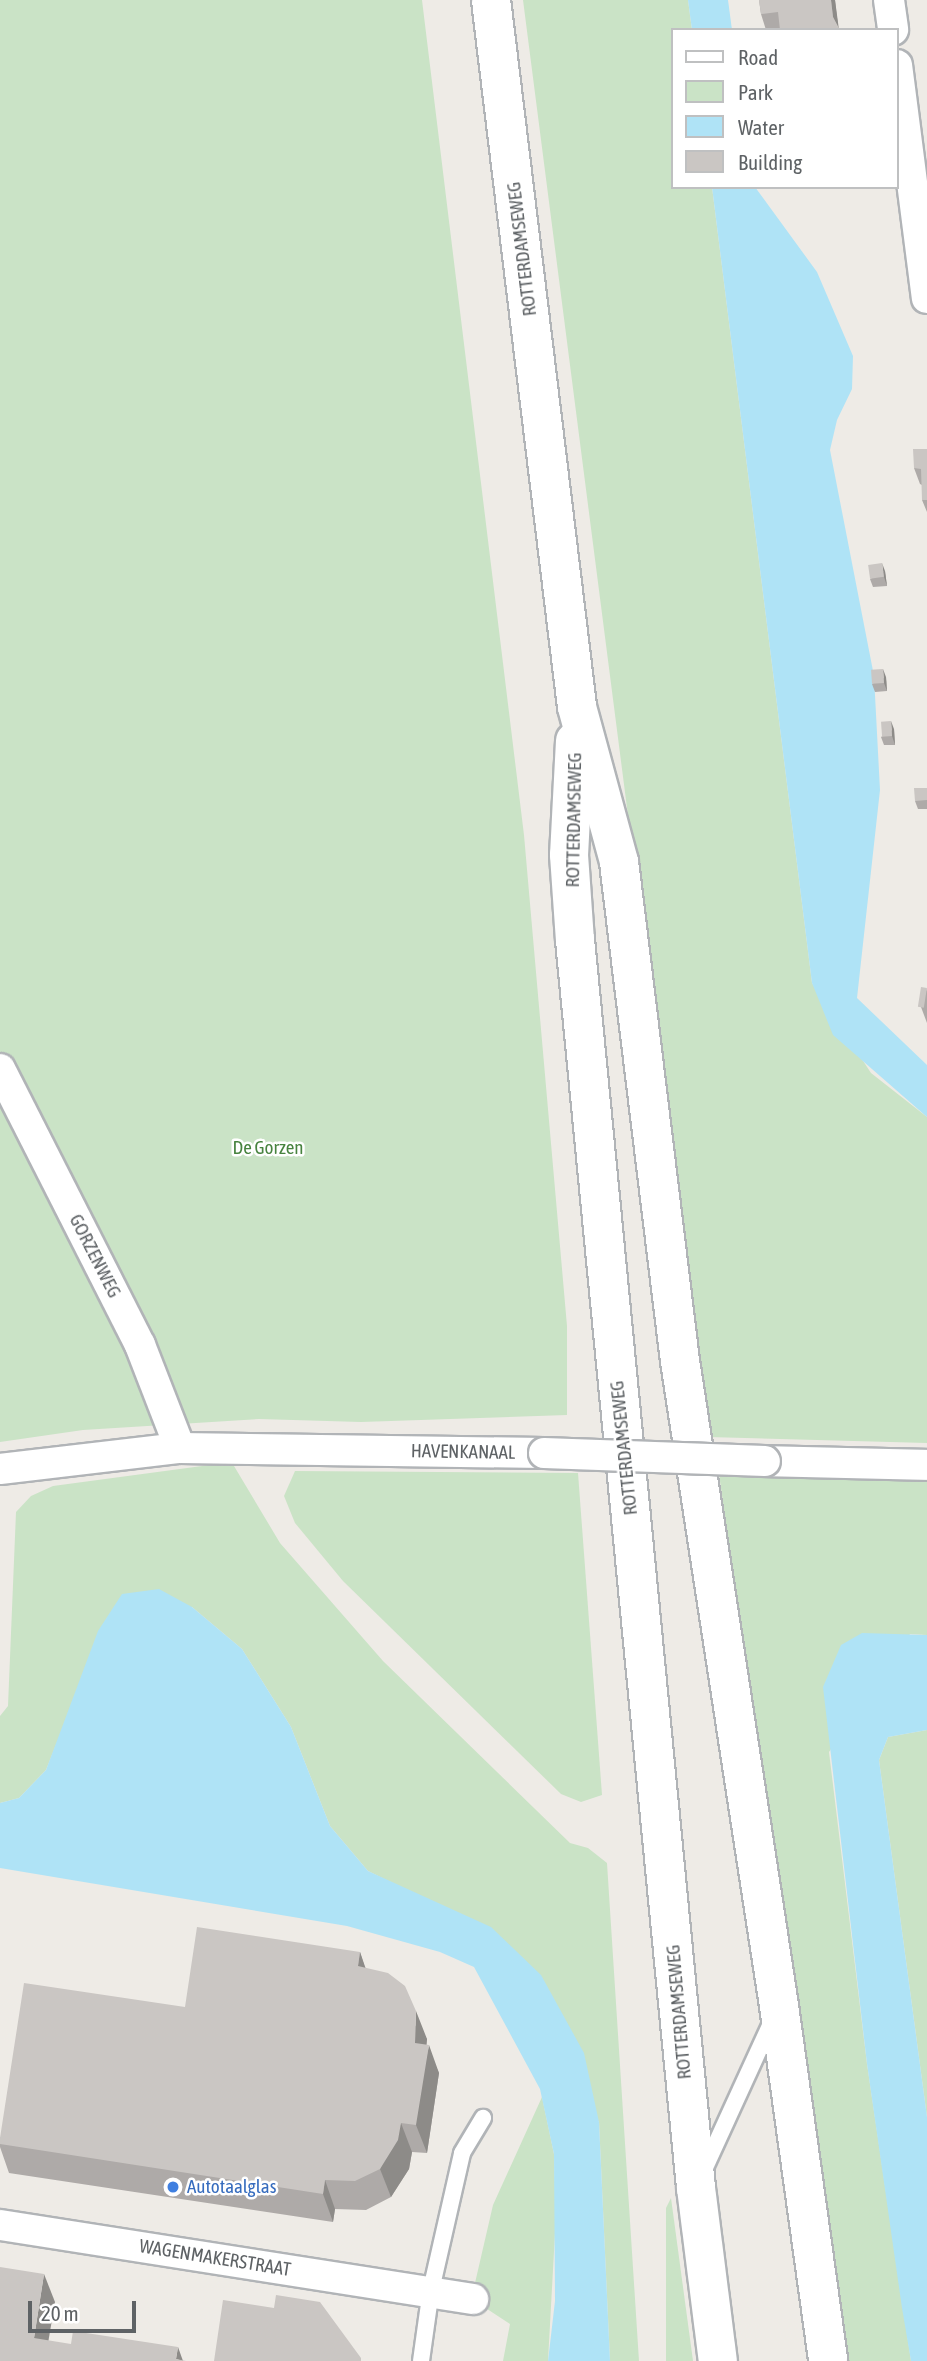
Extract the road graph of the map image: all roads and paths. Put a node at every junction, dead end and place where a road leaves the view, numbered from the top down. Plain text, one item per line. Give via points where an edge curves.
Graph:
1 (491, 0) edge
2 (889, 0) edge
3 (893, 28) edge
4 (899, 81) edge
5 (927, 298) edge
6 (577, 707) junction
7 (0, 1069) edge
8 (180, 1448) junction
9 (927, 1465) edge
10 (0, 1469) edge
11 (779, 2006) junction
12 (482, 2118) dead end
13 (696, 2188) junction
14 (0, 2225) edge
15 (431, 2290) junction
16 (473, 2298) dead end
17 (421, 2361) edge
18 (718, 2361) edge
19 (828, 2361) edge

1 - 6 main road, ROTTERDAMSEWEG
2 - 3 street
4 - 5 street
6 - 11 main road, ROTTERDAMSEWEG via 619,862 680,1361
6 - 13 main road, ROTTERDAMSEWEG via 569,855 575,940
7 - 8 street, GORZENWEG via 140,1345
8 - 9 street, HAVENKANAAL, bridge
8 - 10 street, HAVENKANAAL
11 - 13 lane
11 - 19 main road, ROTTERDAMSEWEG
12 - 15 lane via 462,2154
13 - 18 main road, ROTTERDAMSEWEG
14 - 15 street, WAGENMAKERSTRAAT
15 - 16 street, WAGENMAKERSTRAAT
15 - 17 lane

